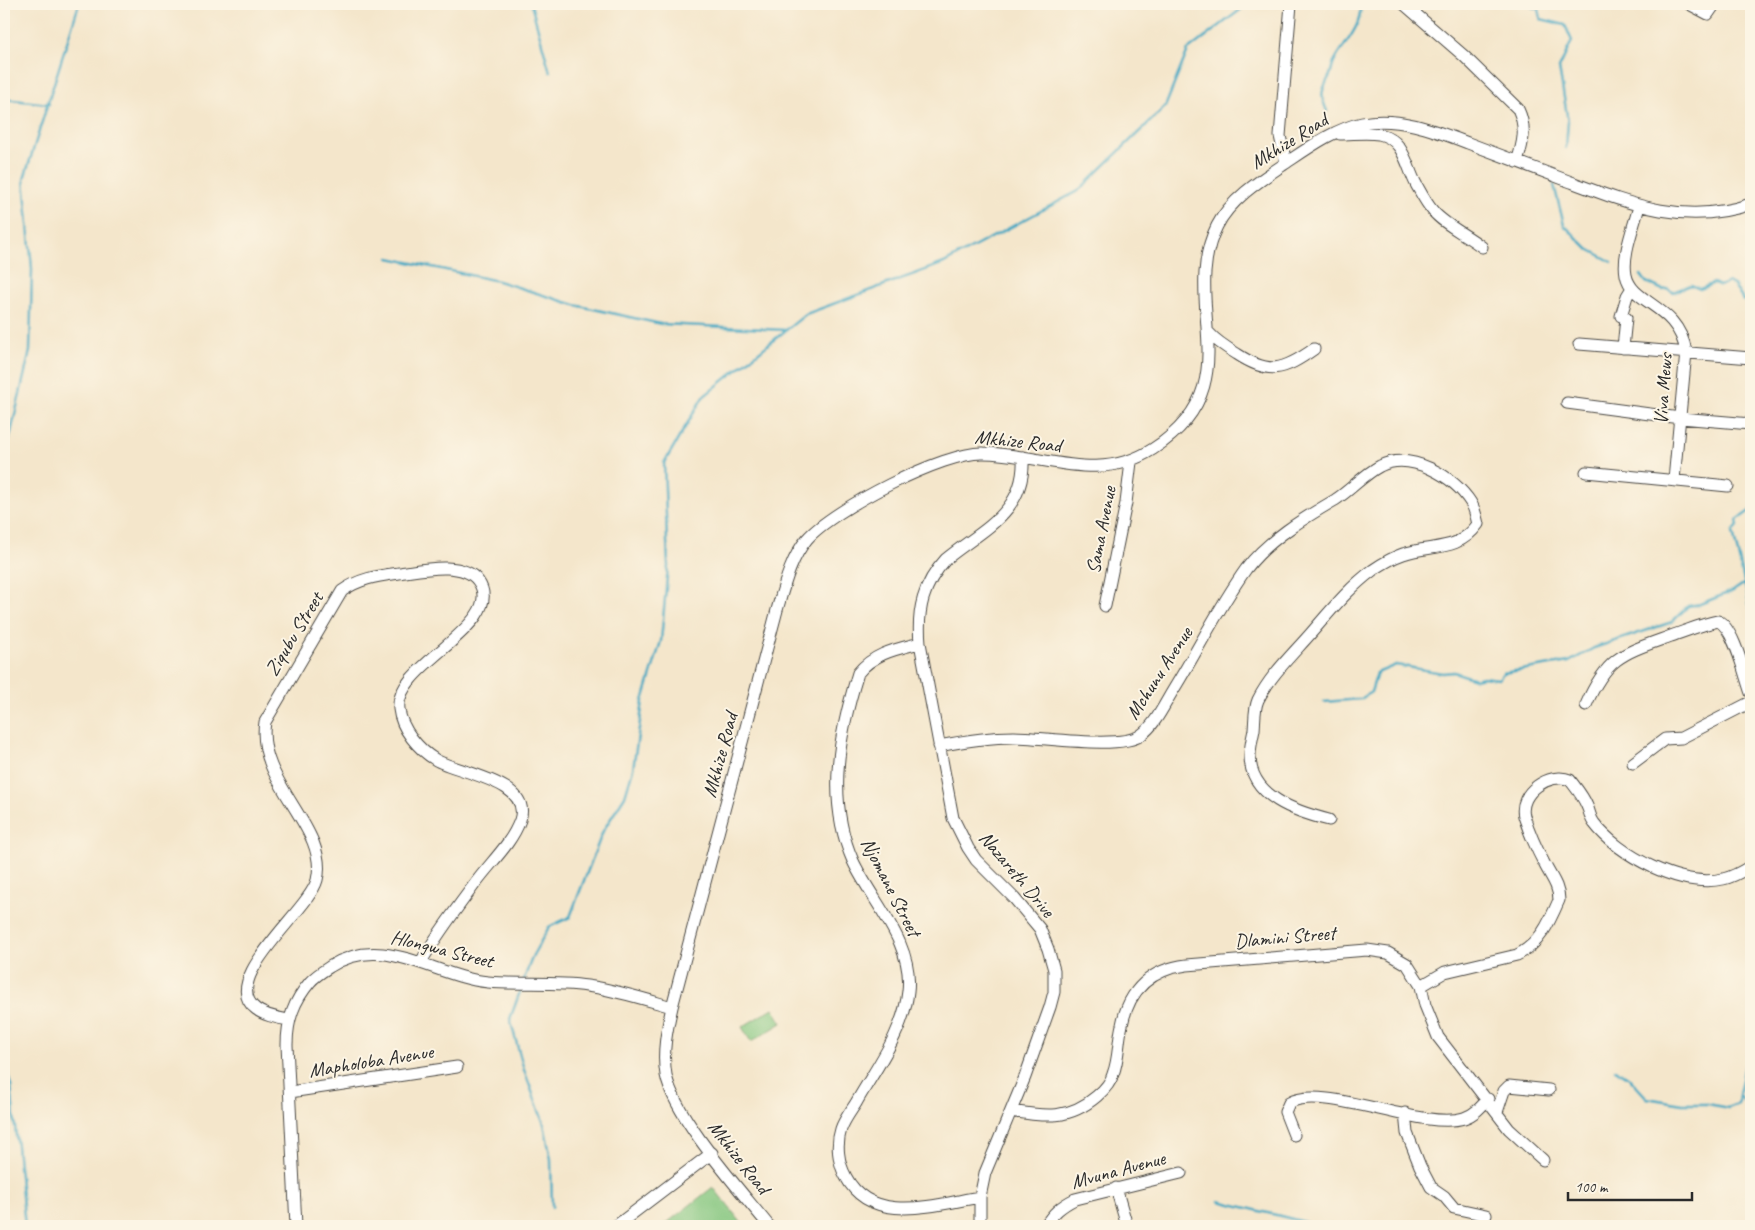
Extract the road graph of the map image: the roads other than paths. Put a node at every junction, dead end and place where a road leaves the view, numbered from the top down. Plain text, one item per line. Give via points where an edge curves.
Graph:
1 (1291, 4) edge
2 (1690, 4) edge
3 (1715, 4) edge
4 (1410, 6) edge
5 (1332, 134) junction
6 (1518, 162) junction
7 (1286, 163) junction
8 (1751, 204) edge
9 (1640, 206) junction
10 (1482, 247) dead end
11 (1632, 288) junction
12 (1208, 333) junction
13 (1578, 344) dead end
14 (1623, 348) junction
15 (1314, 349) dead end
16 (1686, 352) junction
17 (1751, 358) edge
18 (1567, 403) dead end
19 (1680, 418) junction
20 (1751, 424) edge
21 (1023, 457) junction
22 (1131, 462) junction
23 (1586, 472) dead end
24 (1674, 480) junction
25 (1728, 486) dead end
26 (1105, 606) dead end
27 (920, 643) junction
28 (1751, 693) edge
29 (1751, 702) edge
30 (1586, 705) dead end
31 (940, 746) junction
32 (1634, 763) dead end
33 (1329, 820) dead end
34 (1751, 866) edge
35 (420, 962) junction
36 (1421, 986) junction
37 (672, 1007) junction
38 (288, 1020) junction
39 (457, 1067) dead end
40 (1549, 1090) dead end
41 (290, 1092) junction
42 (1488, 1099) junction
43 (1011, 1111) junction
44 (1497, 1112) junction
45 (1405, 1113) junction
46 (1294, 1135) dead end
47 (712, 1153) junction
48 (1543, 1160) dead end
49 (1181, 1173) dead end
50 (1116, 1188) junction
51 (980, 1197) junction
52 (1486, 1215) dead end
53 (296, 1226) edge
54 (616, 1226) edge
55 (769, 1226) edge
56 (980, 1226) edge
57 (1045, 1226) edge
58 (1127, 1226) edge

1 - 7 street via 1280,136
2 - 3 street via 1708,14
4 - 6 street via 1518,109 1524,138
5 - 6 street, Mkhize Road via 1358,124 1380,120 1397,122 1441,133
5 - 7 street, Mkhize Road
5 - 10 street via 1380,134 1395,142 1433,212
6 - 9 street, Mkhize Road
7 - 12 street, Mkhize Road via 1245,193 1217,226 1205,266
8 - 9 street, Mkhize Road via 1708,215
9 - 11 street via 1625,269
11 - 14 street via 1622,308 1621,316 1626,318
11 - 16 street, Viva Mews via 1674,321
12 - 15 street via 1252,364 1271,370 1290,364
12 - 22 street, Mkhize Road via 1207,372 1200,396 1189,416 1156,448
13 - 14 street
14 - 16 street
16 - 17 street
16 - 19 street, Viva Mews
18 - 19 street
19 - 20 street
19 - 24 street, Viva Mews
21 - 22 street, Mkhize Road via 1086,468
21 - 27 street, Nazareth Drive via 1020,485 1012,506 946,559 926,586 918,617
21 - 37 street, Mkhize Road via 973,453 933,464 839,513 806,541 786,579 779,602
22 - 26 street, Sama Avenue via 1126,504
23 - 24 street
24 - 25 street
27 - 31 street, Nazareth Drive
27 - 51 street, Njomane Street via 877,656 862,668 852,693 839,749 837,792 847,844 898,942 909,990 895,1034 841,1128 839,1153 845,1176 853,1188 869,1202 880,1206 903,1208
28 - 30 street via 1731,637 1725,625 1718,621 1642,646 1616,659 1598,678
29 - 32 street via 1680,738 1659,742
31 - 33 street, Mchunu Avenue via 988,738 1106,742 1140,736 1160,713 1246,569 1271,543 1350,491 1380,466 1404,461 1432,470 1448,480 1472,504 1478,524 1464,540 1403,554 1360,580 1332,607 1271,680 1257,702 1250,757 1258,781 1272,797 1286,806
31 - 43 street, Nazareth Drive via 953,818 960,834 976,860 1040,929 1052,960 1054,983 1050,1008
34 - 36 street via 1727,878 1710,880 1684,878 1643,863 1606,837 1593,822 1588,807 1570,780 1541,783 1533,788 1523,814 1559,895 1544,933 1528,950 1517,955 1445,972
35 - 37 street, Hlongwa Street via 466,978 586,986
35 - 38 street, Hlongwa Street via 372,952 345,958 314,977
35 - 38 street, Ziqubu Street via 510,839 521,812 519,802 510,789 445,765 422,749 405,727 399,711 400,696 408,683 472,621 482,605 480,582 470,573 453,569 375,576 342,591 265,722 266,755 279,784 309,833 318,864 317,880 310,895 256,962 247,982 248,998 255,1008
36 - 42 street, Dlamini Street via 1438,1037
36 - 43 street, Dlamini Street via 1400,960 1388,953 1367,950 1171,967 1150,977 1135,993 1124,1016 1113,1076 1100,1093 1075,1111 1064,1114 1035,1115
37 - 47 street, Mkhize Road via 667,1032 666,1076 688,1121
38 - 41 street, Hlongwa Street
39 - 41 street, Mapholoba Avenue
40 - 44 street via 1509,1086
41 - 53 street, Hlongwa Street
42 - 44 street, Dlamini Street
42 - 45 street via 1475,1112 1461,1119
43 - 51 street, Nazareth Drive via 985,1173
44 - 48 street, Dlamini Street via 1516,1137
45 - 46 street via 1300,1098 1289,1103 1285,1112
45 - 52 street via 1407,1133 1431,1187 1454,1208
47 - 54 street
47 - 55 street, Mkhize Road
49 - 50 street, Mvuna Avenue
50 - 57 street, Mvuna Avenue via 1063,1205
50 - 58 street
51 - 56 street, Nazareth Drive

